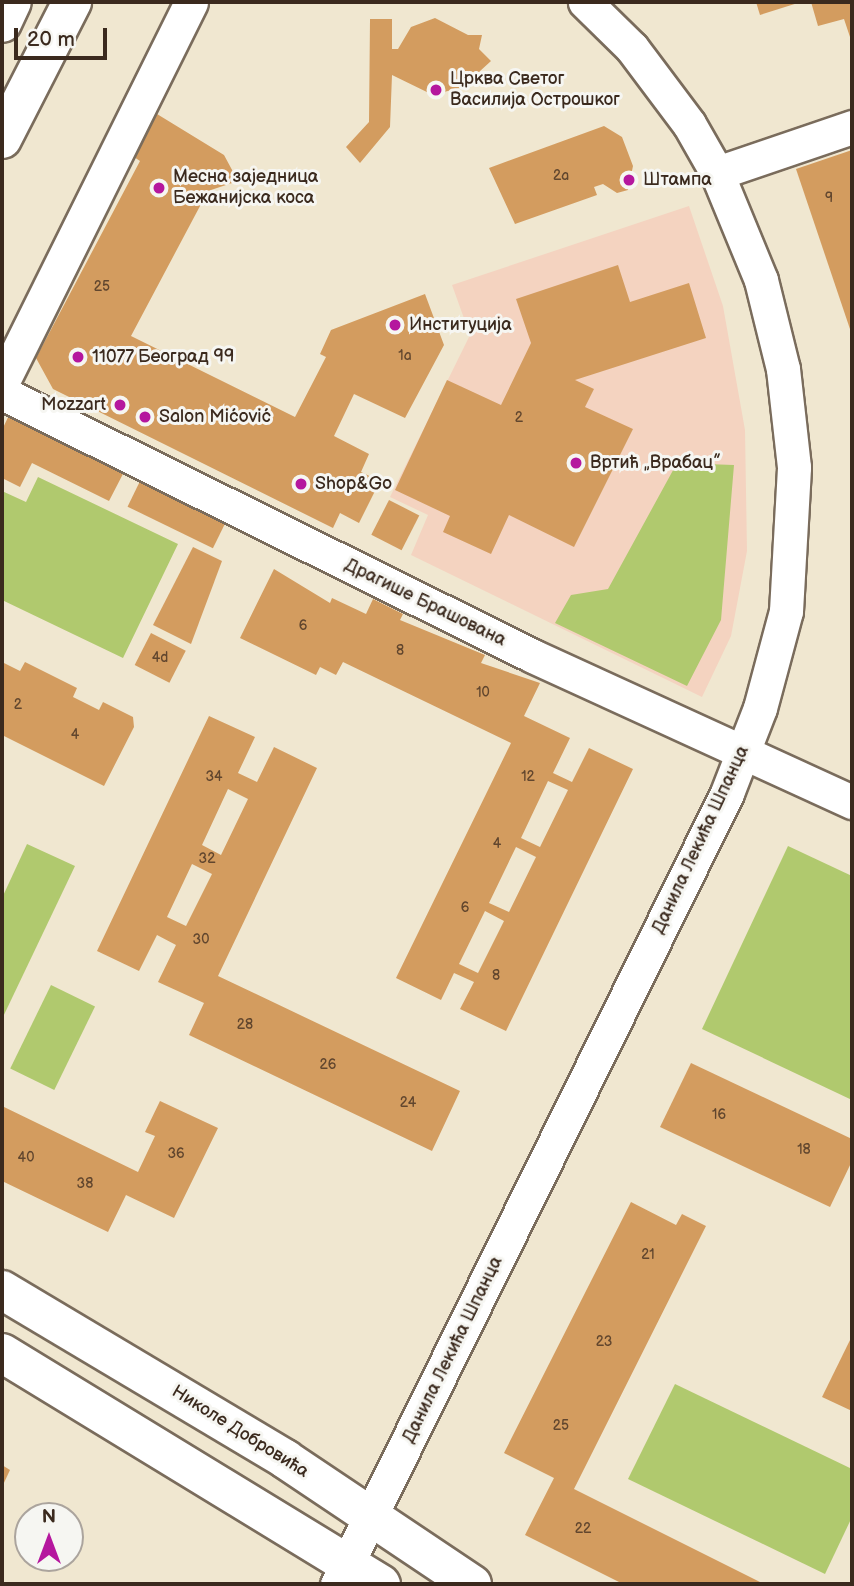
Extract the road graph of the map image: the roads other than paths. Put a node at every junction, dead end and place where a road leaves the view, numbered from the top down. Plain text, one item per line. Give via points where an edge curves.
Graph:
1 (12, 2) edge
2 (72, 2) edge
3 (191, 2) edge
4 (585, 2) edge
5 (2, 23) edge
6 (852, 127) edge
7 (2, 139) edge
8 (717, 173) junction
9 (2, 383) edge
10 (2, 393) edge
11 (744, 752) junction
12 (852, 802) edge
13 (2, 1290) edge
14 (2, 1353) edge
15 (372, 1516) junction
16 (343, 1574) edge
17 (381, 1584) edge
18 (472, 1584) edge

1 - 5 main road
2 - 7 main road
3 - 9 street
4 - 8 street, Данила Лекића Шпанца via 632,48
6 - 8 street
8 - 11 street, Данила Лекића Шпанца via 761,280 783,369 794,467 786,611
10 - 11 street, Драгише Брашована via 413,598
11 - 12 street, Драгише Брашована
11 - 15 street, Данила Лекића Шпанца
13 - 15 main road, Николе Добровића
14 - 16 main road
15 - 16 street, Данила Лекића Шпанца
15 - 18 main road, Николе Добровића
16 - 17 main road

